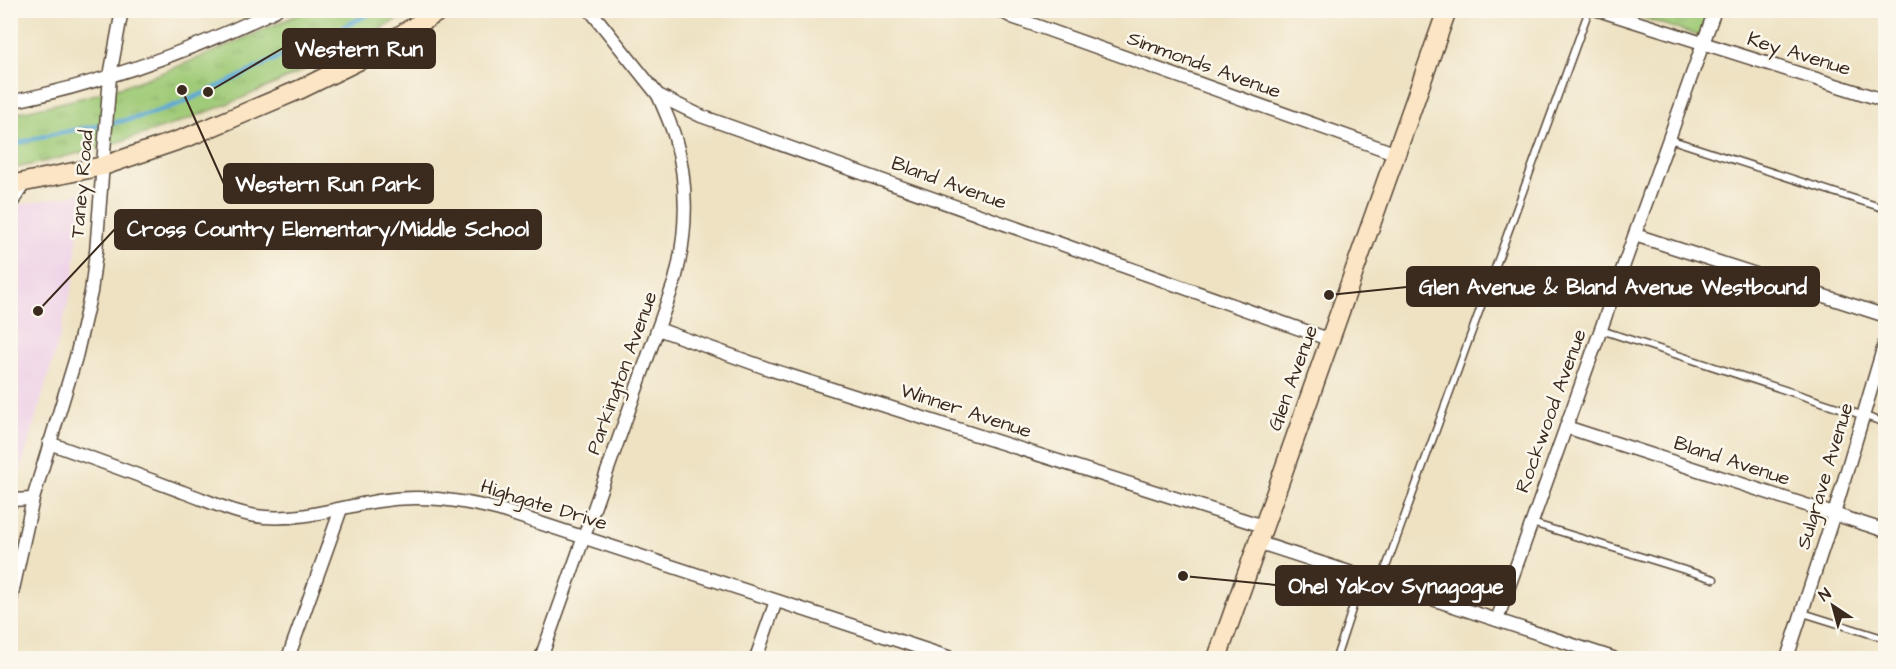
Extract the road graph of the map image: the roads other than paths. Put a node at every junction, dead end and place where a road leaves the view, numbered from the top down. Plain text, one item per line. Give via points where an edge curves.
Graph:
1 (122, 10) edge
2 (276, 10) edge
3 (441, 10) edge
4 (590, 10) edge
5 (999, 10) edge
6 (1447, 10) edge
7 (1589, 10) edge
8 (1598, 10) edge
9 (1715, 10) edge
10 (1703, 44) junction
11 (110, 76) junction
12 (658, 95) junction
13 (10, 102) edge
14 (1886, 102) edge
15 (1669, 139) junction
16 (1397, 154) junction
17 (103, 166) junction
18 (29, 182) junction
19 (10, 185) edge
20 (1886, 209) edge
21 (10, 211) edge
22 (1635, 235) junction
23 (1886, 316) edge
24 (658, 329) junction
25 (1601, 330) junction
26 (1886, 339) edge
27 (1330, 340) junction
28 (1864, 416) junction
29 (1886, 423) edge
30 (1566, 427) junction
31 (49, 443) junction
32 (33, 499) junction
33 (10, 500) edge
34 (341, 509) junction
35 (1834, 514) junction
36 (1532, 523) junction
37 (1886, 531) edge
38 (1260, 534) junction
39 (584, 537) junction
40 (1364, 576) junction
41 (1714, 579) dead end
42 (1381, 581) junction
43 (776, 602) junction
44 (10, 603) edge
45 (1803, 613) junction
46 (1497, 620) junction
47 (1886, 639) edge
48 (288, 658) edge
49 (541, 658) edge
50 (756, 658) edge
51 (951, 658) edge
52 (1217, 658) edge
53 (1336, 658) edge
54 (1613, 658) edge
55 (1787, 658) edge

1 - 11 street, Taney Road
2 - 11 street via 185,51
3 - 17 street via 362,59 300,89 188,137
4 - 12 street, Bland Avenue
5 - 16 street, Simmonds Avenue
6 - 16 street, Glen Avenue
7 - 42 lane
8 - 10 street, Key Avenue
9 - 10 street, Rockwood Avenue
10 - 14 street, Key Avenue
10 - 15 street, Rockwood Avenue
11 - 13 street
11 - 17 street, Taney Road
12 - 24 street, Parkington Avenue via 675,139 685,216 681,257
12 - 27 street, Bland Avenue via 701,116
15 - 20 lane
15 - 22 street, Rockwood Avenue
16 - 27 street, Glen Avenue
17 - 18 street
17 - 31 street, Taney Road via 91,292
18 - 19 street
18 - 21 lane
22 - 23 street
22 - 25 street, Rockwood Avenue
24 - 38 street, Winner Avenue
24 - 39 street, Parkington Avenue
25 - 28 lane
25 - 30 street, Rockwood Avenue
26 - 28 street, Sulgrave Avenue
27 - 38 street, Glen Avenue
28 - 29 lane
28 - 35 street, Sulgrave Avenue
30 - 35 street, Bland Avenue
30 - 36 street, Rockwood Avenue
31 - 32 street, Taney Road
31 - 34 street, Highgate Drive via 246,514 296,518
32 - 33 street
32 - 44 street, Taney Road
34 - 39 street, Highgate Drive via 401,498 465,501
34 - 48 street
35 - 37 street, Bland Avenue
35 - 45 street, Sulgrave Avenue
36 - 41 lane
36 - 46 street, Rockwood Avenue
38 - 40 street, Winner Avenue
38 - 52 street, Glen Avenue
39 - 43 street, Highgate Drive
39 - 49 street, Parkington Avenue
40 - 42 street, Winner Avenue
40 - 53 lane
42 - 46 street, Winner Avenue
43 - 50 street
43 - 51 street, Highgate Drive
45 - 47 lane
45 - 55 street, Sulgrave Avenue
46 - 54 street, Winner Avenue

